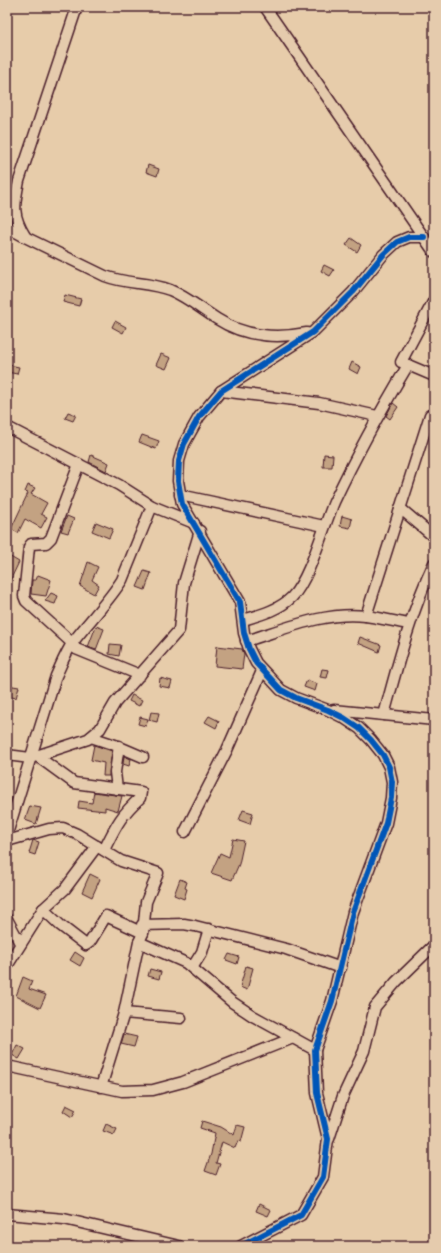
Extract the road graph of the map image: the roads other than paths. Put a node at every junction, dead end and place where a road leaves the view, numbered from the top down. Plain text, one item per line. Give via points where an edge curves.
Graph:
1 (77, 7) edge
2 (265, 7) edge
3 (7, 227) edge
4 (424, 237) junction
5 (27, 238) junction
6 (434, 252) edge
7 (434, 300) edge
8 (313, 332) junction
9 (408, 365) junction
10 (434, 376) edge
11 (221, 390) junction
12 (433, 413) edge
13 (377, 416) junction
14 (7, 427) edge
15 (79, 464) junction
16 (180, 495) junction
17 (152, 506) junction
18 (400, 508) junction
19 (324, 526) junction
20 (197, 527) junction
21 (434, 537) edge
22 (434, 563) edge
23 (366, 616) junction
24 (243, 620) junction
25 (409, 624) junction
26 (246, 641) junction
27 (72, 643) junction
28 (262, 671) junction
29 (140, 675) junction
30 (328, 710) junction
31 (384, 715) junction
32 (434, 720) edge
33 (91, 737) junction
34 (119, 746) junction
35 (7, 755) edge
36 (34, 757) junction
37 (143, 757) dead end
38 (118, 788) junction
39 (185, 832) dead end
40 (7, 834) edge
41 (7, 841) edge
42 (100, 848) junction
43 (43, 909) junction
44 (7, 919) edge
45 (209, 929) junction
46 (141, 933) junction
47 (20, 943) junction
48 (434, 944) edge
49 (7, 966) edge
50 (192, 968) junction
51 (342, 968) junction
52 (124, 1014) junction
53 (181, 1018) dead end
54 (293, 1038) junction
55 (315, 1050) junction
56 (7, 1066) edge
57 (101, 1086) junction
58 (328, 1139) junction
59 (7, 1214) edge
60 (178, 1246) edge
61 (241, 1246) edge

1 - 5 street via 19,181 14,215
2 - 4 street
3 - 5 street
4 - 6 street
4 - 8 street via 409,237 397,242
5 - 8 street via 111,278 168,289 218,319 252,333 276,337
7 - 9 street via 401,362
8 - 11 street
9 - 10 street
9 - 13 street
11 - 13 street via 319,403
11 - 16 street via 199,417 184,444 179,461
12 - 18 street
13 - 19 street
14 - 15 street
15 - 17 street
15 - 27 street via 51,538 46,543 31,544 29,547 24,596 28,605
16 - 19 street
16 - 20 street via 182,504
17 - 20 street
17 - 27 street via 122,580
18 - 21 street
18 - 23 street
19 - 24 street via 309,568 292,597 265,614
20 - 24 street via 240,602
20 - 29 street via 184,583 179,630
22 - 25 street
23 - 25 street
23 - 26 street via 314,619
24 - 26 street
25 - 31 street
26 - 28 street
27 - 29 street via 76,649
27 - 36 street via 56,676
28 - 30 street via 281,690
28 - 39 street via 227,750
29 - 33 street via 114,704 100,729
30 - 31 street
30 - 51 street via 344,718 371,740 383,754 392,782 386,823 353,912
31 - 32 street
33 - 34 street
33 - 36 street
34 - 37 street
34 - 38 street via 115,767
35 - 36 street
36 - 38 street via 74,782
36 - 40 street
38 - 42 street via 141,792 142,796 122,816
41 - 42 street via 57,828 77,834
42 - 43 street via 65,889
42 - 46 street via 126,863 158,873 146,902
43 - 46 street via 86,945 106,916
43 - 47 street
44 - 47 street
45 - 46 street via 184,924
45 - 50 street via 204,948
45 - 51 street via 286,948
46 - 50 street
46 - 52 street
47 - 49 street
48 - 58 street via 375,1007 364,1051 343,1096
50 - 54 street via 232,1002
51 - 55 street
52 - 53 street
52 - 57 street
54 - 55 street
54 - 57 street via 183,1082 153,1090 122,1091
55 - 58 street via 317,1093
56 - 57 street
58 - 61 street via 323,1177 301,1216
59 - 60 street via 64,1219

